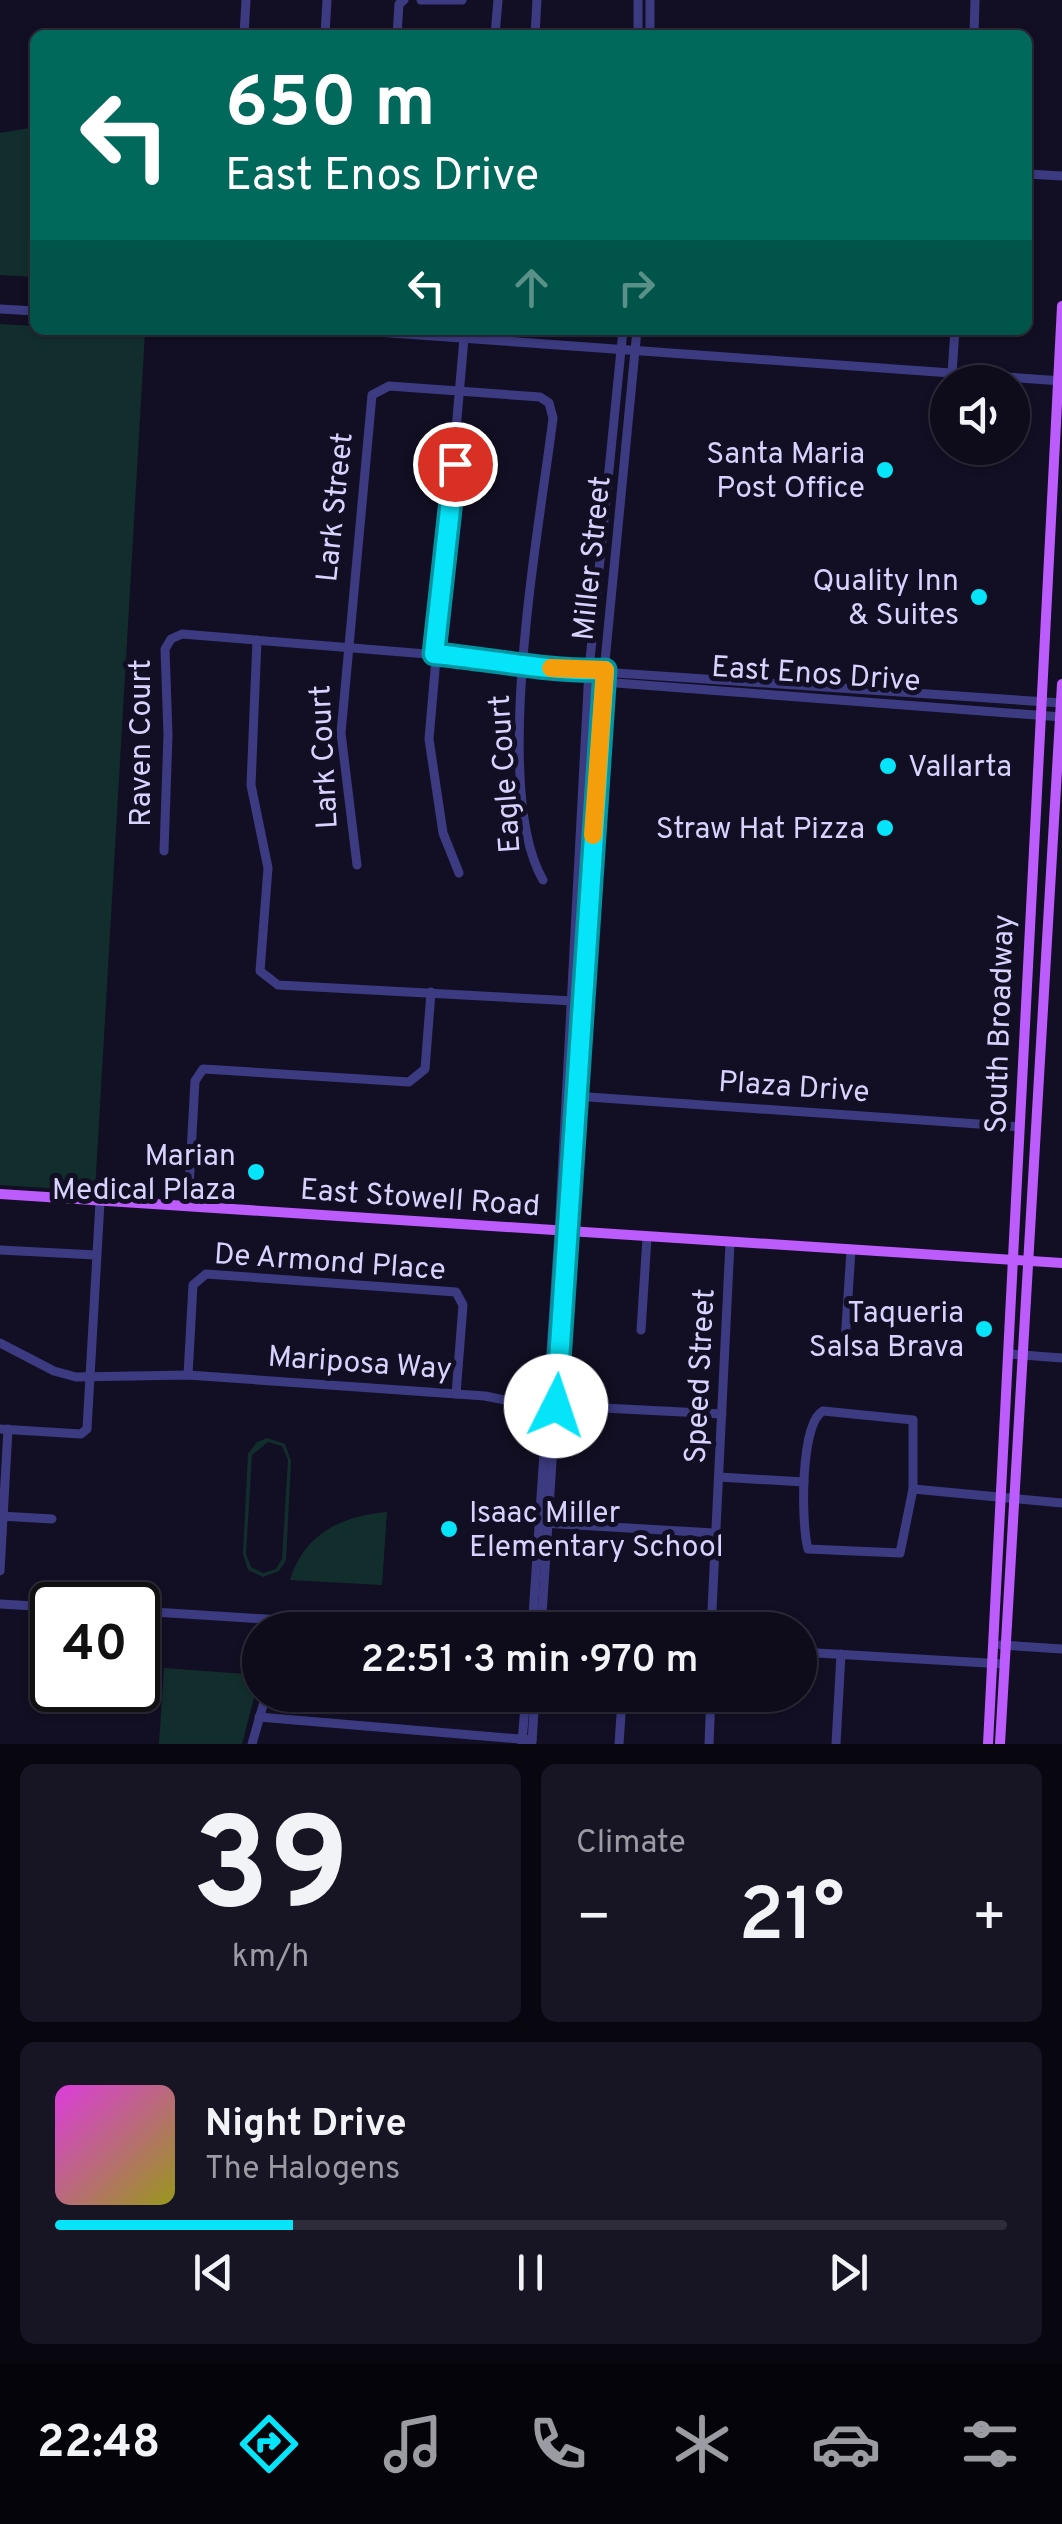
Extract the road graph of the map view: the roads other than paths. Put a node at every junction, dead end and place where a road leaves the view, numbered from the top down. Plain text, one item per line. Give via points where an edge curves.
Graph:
1 (246, 0) edge
2 (327, 0) edge
3 (404, 0) edge
4 (421, 0) edge
5 (442, 0) edge
6 (462, 0) edge
7 (498, 0) edge
8 (537, 0) edge
9 (638, 0) edge
10 (650, 0) edge
11 (975, 0) edge
12 (244, 30) edge
13 (326, 30) edge
14 (397, 30) edge
15 (496, 30) edge
16 (535, 30) edge
17 (638, 30) edge
18 (650, 30) edge
19 (974, 30) edge
20 (1032, 174) edge
21 (1062, 176) edge
22 (1062, 306) edge
23 (0, 309) edge
24 (30, 311) edge
25 (421, 335) edge
26 (623, 335) edge
27 (637, 335) edge
28 (955, 335) edge
29 (464, 338) junction
30 (622, 348) junction
31 (636, 350) junction
32 (953, 365) edge
33 (930, 372) edge
34 (1030, 379) edge
35 (1060, 381) edge
36 (460, 391) junction
37 (171, 638) joint
38 (257, 640) junction
39 (346, 646) junction
40 (434, 654) junction
41 (524, 662) junction
42 (605, 670) junction
43 (589, 674) junction
44 (604, 682) junction
45 (1062, 684) edge
46 (1040, 701) junction
47 (1062, 703) edge
48 (1039, 715) junction
49 (1061, 717) edge
50 (164, 850) dead end
51 (358, 865) dead end
52 (459, 873) dead end
53 (543, 880) dead end
54 (430, 992) junction
55 (570, 1001) junction
56 (584, 1002) junction
57 (564, 1096) junction
58 (577, 1096) junction
59 (1020, 1127) junction
60 (0, 1194) edge
61 (100, 1202) junction
62 (188, 1206) junction
63 (564, 1232) junction
64 (647, 1238) junction
65 (730, 1243) junction
66 (0, 1250) edge
67 (851, 1250) junction
68 (96, 1256) junction
69 (1016, 1260) junction
70 (1030, 1261) junction
71 (1062, 1263) edge
72 (641, 1330) dead end
73 (844, 1342) dead end
74 (0, 1343) edge
75 (1010, 1354) junction
76 (1023, 1355) junction
77 (1062, 1358) edge
78 (188, 1375) junction
79 (90, 1377) junction
80 (456, 1394) junction
81 (552, 1406) junction
82 (722, 1414) junction
83 (4, 1429) edge
84 (719, 1477) junction
85 (804, 1482) junction
86 (913, 1489) junction
87 (1001, 1494) junction
88 (1013, 1500) junction
89 (1062, 1503) edge
90 (1, 1516) edge
91 (52, 1520) dead end
92 (544, 1523) junction
93 (714, 1534) junction
94 (0, 1571) edge
95 (0, 1604) edge
96 (30, 1605) edge
97 (534, 1612) edge
98 (541, 1612) edge
99 (712, 1612) edge
100 (160, 1613) edge
101 (242, 1621) edge
102 (999, 1645) junction
103 (1062, 1649) edge
104 (817, 1653) edge
105 (841, 1654) junction
106 (998, 1664) junction
107 (261, 1712) edge
108 (526, 1712) edge
109 (533, 1712) edge
110 (710, 1712) edge
111 (621, 1715) dead end
112 (259, 1718) junction
113 (467, 1740) edge
114 (527, 1742) edge
115 (252, 1744) edge
116 (620, 1744) edge
117 (709, 1744) edge
118 (836, 1744) edge
119 (988, 1744) edge
120 (1000, 1744) edge

1 - 12 street
2 - 13 street
3 - 14 street
4 - 5 street
5 - 6 street
7 - 15 street
8 - 16 street
9 - 17 street
10 - 18 street
11 - 19 street
20 - 21 street
22 - 35 main road, South Broadway
23 - 24 street
25 - 29 street
26 - 30 street, Miller Street
27 - 31 street, Miller Street
28 - 32 street
29 - 30 street
29 - 36 street
30 - 31 street
30 - 43 street, Miller Street
31 - 33 street
31 - 42 street, Miller Street
34 - 35 street
35 - 46 main road, South Broadway
36 - 39 street, Lark Street via 374,391
36 - 40 street
36 - 41 street, Eagle Court via 540,397 553,418
37 - 38 street, East Enos Drive
37 - 50 street, Raven Court via 164,649
38 - 39 street, East Enos Drive
38 - 54 street via 251,785 268,868 260,971 278,985
39 - 40 street, East Enos Drive
39 - 51 street, Lark Court via 341,733
40 - 41 street, East Enos Drive
40 - 52 street via 432,786
41 - 43 street, East Enos Drive
41 - 53 street, Eagle Court via 526,828
42 - 43 street, East Enos Drive
42 - 44 street, Miller Street
42 - 46 street, East Enos Drive
43 - 44 street, East Enos Drive
43 - 55 street, Miller Street
44 - 48 street, East Enos Drive
44 - 56 street, Miller Street
45 - 47 main road, South Broadway
46 - 47 street, East Enos Drive
46 - 48 main road, South Broadway
47 - 49 main road, South Broadway
48 - 49 street, East Enos Drive
48 - 59 main road, South Broadway
49 - 70 main road, South Broadway
54 - 55 street
54 - 62 street via 426,1069 417,1080 208,1067 196,1078
55 - 56 street
55 - 57 street, Miller Street
56 - 58 street, Miller Street
57 - 58 street, Plaza Drive
57 - 63 street, Miller Street
58 - 59 street, Plaza Drive
58 - 63 street, Miller Street
59 - 69 main road, South Broadway
60 - 61 main road, East Stowell Road
61 - 62 main road, East Stowell Road
61 - 68 street
62 - 63 main road, East Stowell Road
63 - 64 main road, East Stowell Road
63 - 81 street, Miller Street
64 - 65 main road, East Stowell Road
64 - 72 street
65 - 67 main road, East Stowell Road
65 - 82 street, Speed Street
66 - 68 street
67 - 69 main road, East Stowell Road
67 - 73 street
68 - 79 street
69 - 70 main road, East Stowell Road
69 - 75 main road, South Broadway
70 - 71 main road, East Stowell Road
70 - 76 main road, South Broadway
74 - 79 street, Mariposa Way via 54,1371
75 - 76 street
75 - 87 main road, South Broadway
76 - 77 street
76 - 88 main road, South Broadway
78 - 79 street, Mariposa Way
78 - 80 street, Mariposa Way
78 - 80 street, De Armond Place via 193,1284 206,1274 456,1292 463,1305
79 - 83 street via 86,1431
80 - 81 street, Mariposa Way
81 - 82 street, Mariposa Way
81 - 92 street, Miller Street
82 - 84 street, Speed Street
83 - 90 street
84 - 85 street
84 - 93 street, Speed Street
85 - 86 street via 806,1544 823,1553 900,1554
85 - 86 street via 813,1422 824,1410 910,1418
86 - 87 street
87 - 88 street
87 - 102 main road, South Broadway
88 - 89 street
88 - 102 main road, South Broadway
90 - 91 street
90 - 94 street
92 - 93 street
92 - 97 street, Miller Street
92 - 98 street, Miller Street
93 - 99 street, Speed Street
95 - 96 street
100 - 101 street
102 - 103 street
102 - 106 main road, South Broadway
104 - 105 street
105 - 106 street
105 - 118 street
106 - 119 main road, South Broadway
106 - 120 main road, South Broadway
107 - 112 street
108 - 114 street
109 - 114 street
110 - 117 street
111 - 116 street
112 - 113 street
112 - 115 street
113 - 114 street

